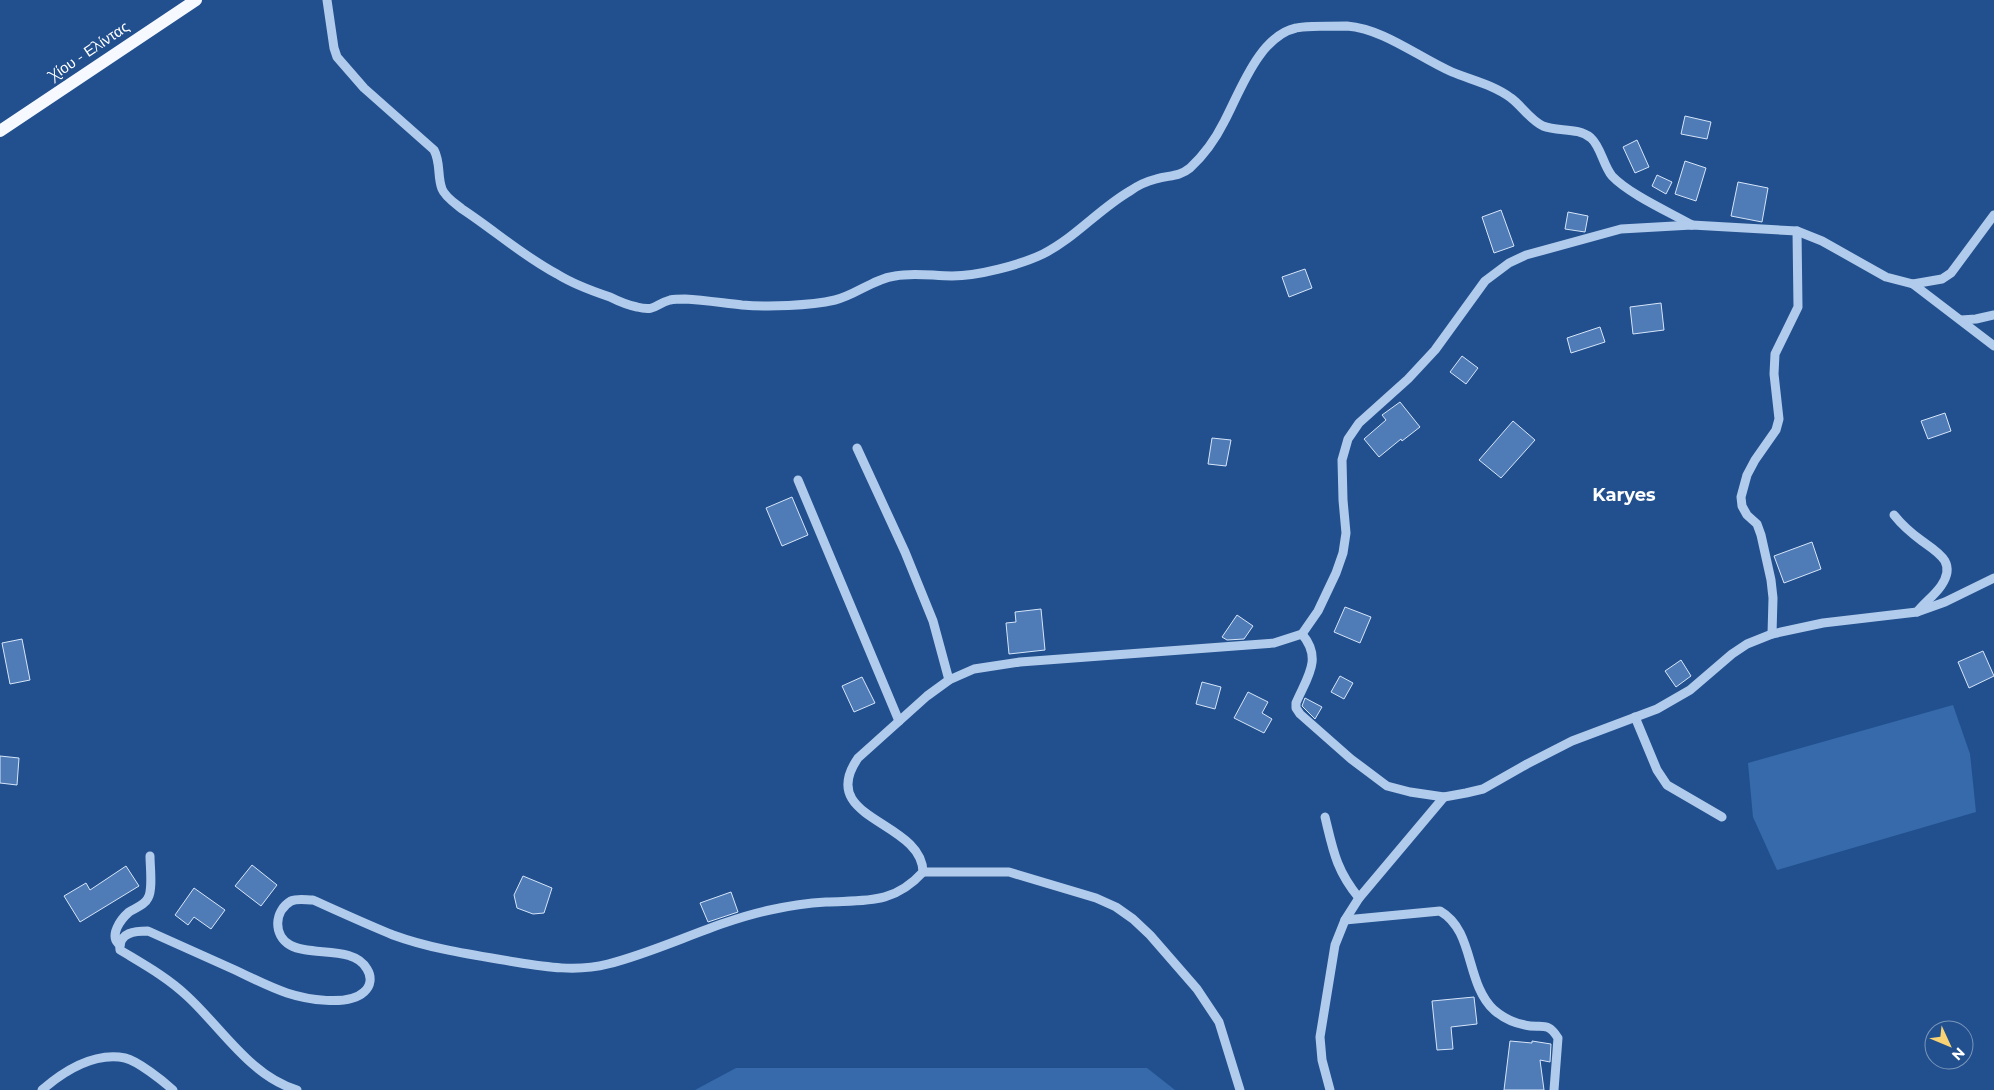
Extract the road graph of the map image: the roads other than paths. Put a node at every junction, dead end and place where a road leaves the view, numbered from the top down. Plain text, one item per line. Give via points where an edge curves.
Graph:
1 (196, 0) edge
2 (327, 0) edge
3 (0, 131) edge
4 (1994, 215) edge
5 (1692, 225) junction
6 (1798, 231) junction
7 (1913, 284) junction
8 (1994, 314) edge
9 (1961, 320) junction
10 (1994, 346) edge
11 (857, 448) dead end
12 (798, 480) dead end
13 (1894, 515) dead end
14 (1994, 578) edge
15 (1917, 612) junction
16 (1302, 634) junction
17 (1772, 634) junction
18 (949, 680) junction
19 (1635, 717) junction
20 (899, 721) junction
21 (1444, 797) junction
22 (1325, 817) dead end
23 (1722, 817) dead end
24 (150, 856) dead end
25 (923, 872) junction
26 (1359, 898) junction
27 (1346, 920) junction
28 (120, 945) junction
29 (42, 1090) edge
30 (173, 1090) edge
31 (296, 1090) edge
32 (1240, 1090) edge
33 (1330, 1090) edge
34 (1554, 1090) edge

1 - 3 main road, Χίου - Ελίντας
2 - 5 street via 338,57 364,88 434,150 442,190 448,197 556,274 639,308 656,308 670,300 686,299 747,306 824,302 851,295 893,276 965,276 1040,256 1130,190 1156,179 1178,176 1192,166 1215,137 1257,60 1284,32 1298,27 1362,28 1450,71 1498,90 1544,126 1583,133 1592,139 1612,176
4 - 7 street via 1951,273 1942,279
5 - 6 street
5 - 16 street via 1620,229 1575,240 1526,255 1485,281 1435,350 1359,423 1348,439 1342,460 1346,532 1343,553 1324,599
6 - 7 street via 1886,278
6 - 17 street via 1798,307 1775,354 1779,419 1776,430 1747,475 1741,497 1742,506 1757,524 1761,535 1771,580
7 - 9 street
8 - 9 street
9 - 10 street
11 - 18 street via 906,552 933,621
12 - 20 street
13 - 15 street via 1940,552 1946,564 1948,574
14 - 15 street
15 - 17 street via 1823,623
16 - 18 street via 1274,643 1225,648 996,664 974,668
16 - 21 street via 1313,655 1296,703 1300,714 1387,786
17 - 19 street via 1740,648 1690,690 1657,709
18 - 20 street
19 - 21 street via 1572,741 1483,789
19 - 23 street via 1657,770 1667,785
20 - 25 street via 858,758 847,780 856,806 908,842 921,858
21 - 26 street
22 - 26 street via 1336,861 1346,882
24 - 28 street via 149,898 128,913 116,928 114,936
25 - 28 street via 899,892 881,898 770,910 586,968 547,967 465,954 394,935 313,900 291,901 277,923 281,937 289,944 314,952 350,956 362,962 367,969 369,986 364,992 339,1000 318,1000 285,992 148,931 133,931 124,936
25 - 32 street via 1009,872 1116,907 1150,935 1219,1022
26 - 27 street
27 - 33 street via 1330,968 1320,1037
27 - 34 street via 1440,911 1448,916 1463,939 1479,988 1493,1009 1505,1018 1526,1026 1544,1025 1558,1038
28 - 31 street via 120,950 175,985 258,1068 281,1085
29 - 30 street via 65,1072 110,1057 127,1059

